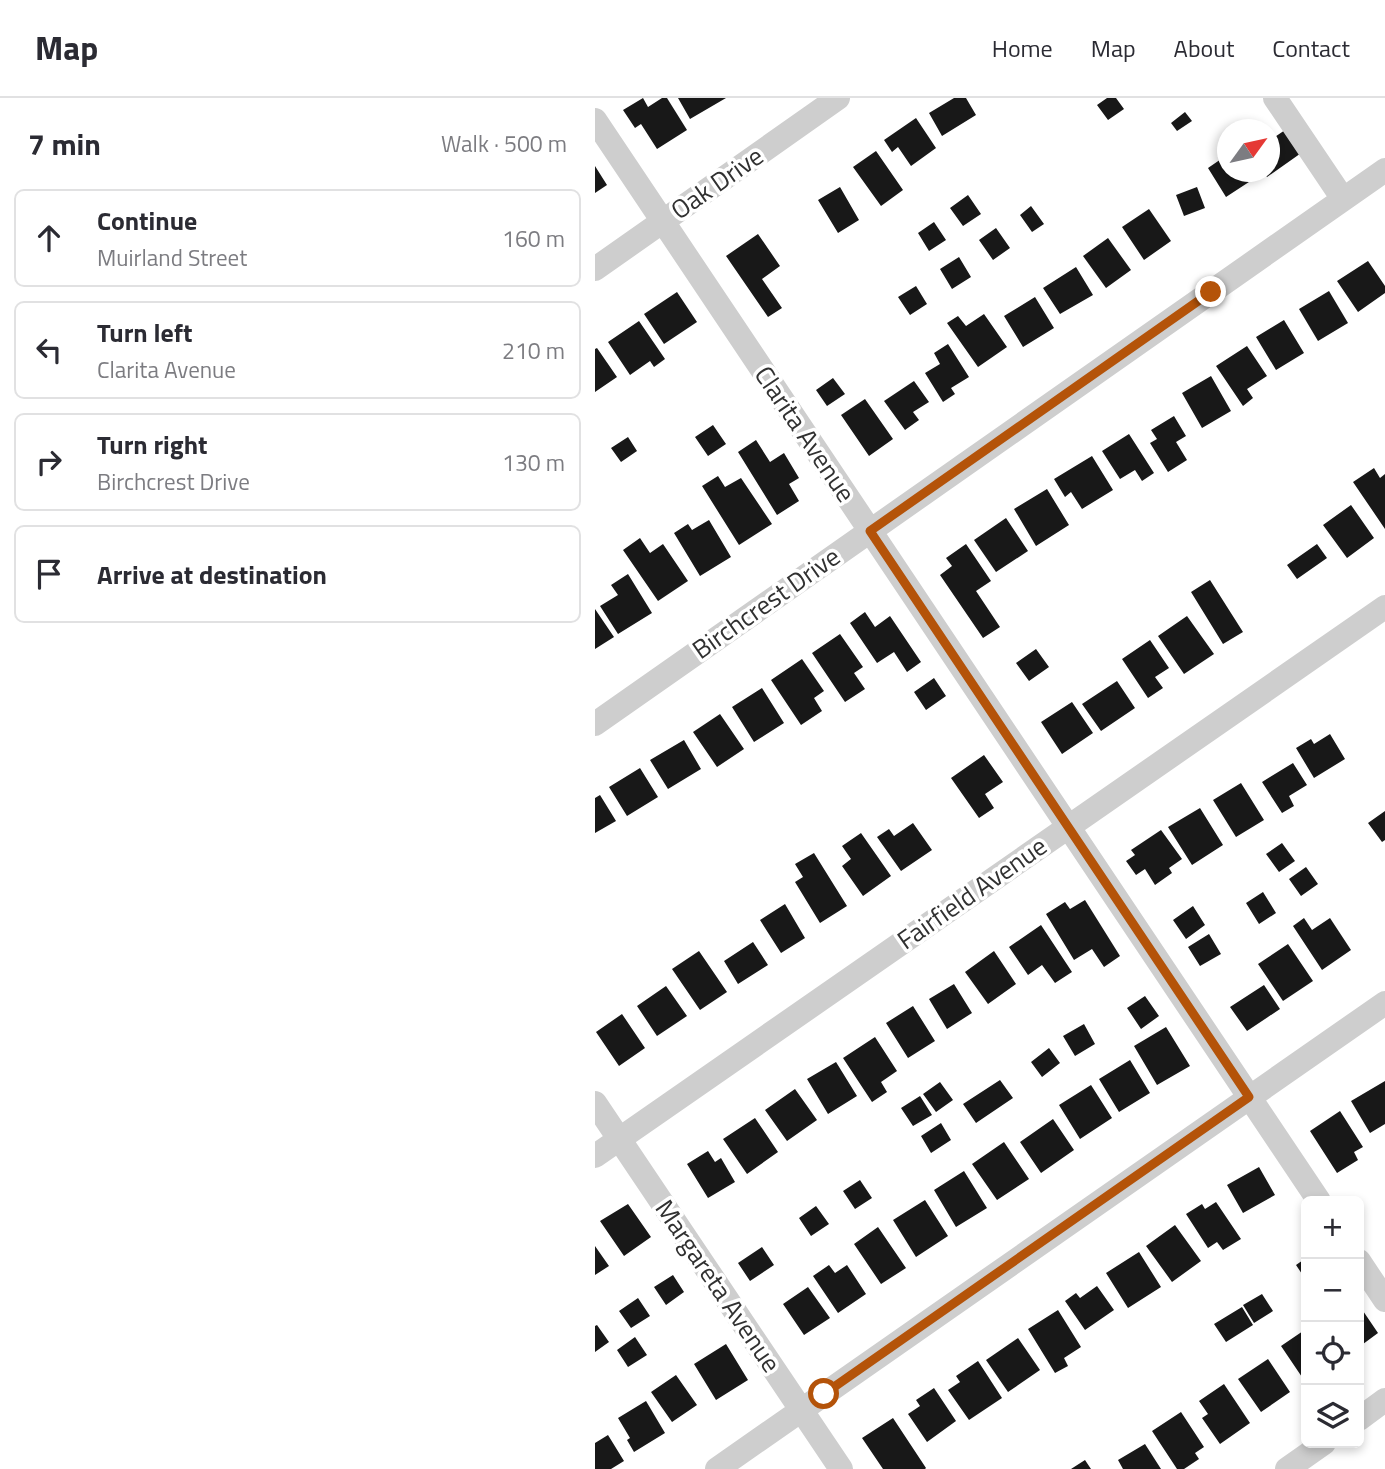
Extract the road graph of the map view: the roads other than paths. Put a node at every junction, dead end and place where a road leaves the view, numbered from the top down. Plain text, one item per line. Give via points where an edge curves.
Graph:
1 (838, 98) edge
2 (1275, 98) edge
3 (595, 120) edge
4 (1385, 170) edge
5 (1343, 199) junction
6 (663, 221) junction
7 (595, 269) edge
8 (870, 531) junction
9 (1385, 607) edge
10 (595, 724) edge
11 (1067, 826) junction
12 (1385, 1003) edge
13 (1249, 1097) junction
14 (595, 1103) edge
15 (619, 1139) junction
16 (595, 1156) edge
17 (1316, 1196) edge
18 (1364, 1268) edge
19 (1385, 1300) edge
20 (1385, 1400) edge
21 (801, 1410) junction
22 (1364, 1415) edge
23 (1317, 1448) edge
24 (717, 1469) edge
25 (841, 1469) edge
26 (1287, 1469) edge

1 - 6 street, Oak Drive
2 - 5 street
3 - 6 street, Clarita Avenue
4 - 5 street, Birchcrest Drive
5 - 8 street, Birchcrest Drive
6 - 7 street, Oak Drive
6 - 8 street, Clarita Avenue
8 - 10 street, Birchcrest Drive
8 - 11 street, Clarita Avenue
9 - 11 street, Fairfield Avenue
11 - 13 street, Clarita Avenue
11 - 15 street, Fairfield Avenue
12 - 13 street
13 - 17 street, Clarita Avenue
13 - 21 street
14 - 15 street, Margareta Avenue
15 - 16 street, Fairfield Avenue
15 - 21 street, Margareta Avenue
18 - 19 street
20 - 22 street
21 - 24 street
21 - 25 street, Margareta Avenue
23 - 26 street

